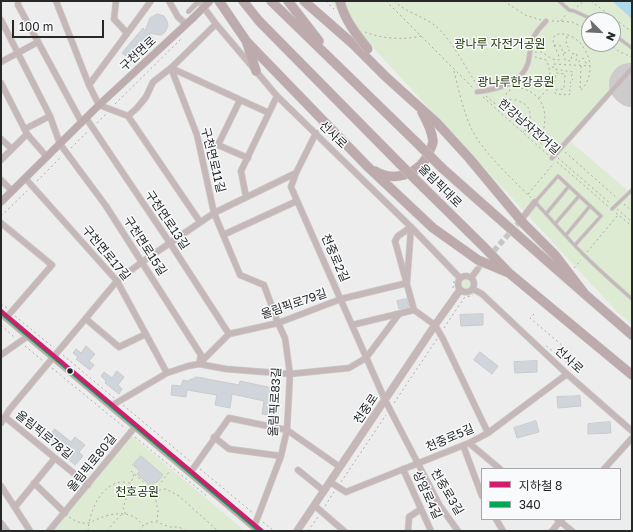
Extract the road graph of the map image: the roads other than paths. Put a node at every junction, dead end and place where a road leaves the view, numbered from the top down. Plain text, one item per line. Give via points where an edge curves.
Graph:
1 (18, 1) edge
2 (56, 1) edge
3 (116, 1) edge
4 (151, 1) edge
5 (168, 1) edge
6 (199, 1) edge
7 (210, 1) edge
8 (243, 1) edge
9 (271, 1) edge
10 (288, 1) edge
11 (304, 1) edge
12 (340, 1) edge
13 (559, 1) edge
14 (220, 3) edge
15 (581, 14) edge
16 (190, 15) junction
17 (1, 20) edge
18 (546, 21) dead end
19 (186, 24) junction
20 (216, 24) junction
21 (127, 33) junction
22 (621, 40) edge
23 (38, 42) junction
24 (247, 42) junction
25 (632, 48) edge
26 (18, 53) junction
27 (1, 62) edge
28 (337, 64) junction
29 (171, 68) junction
30 (632, 68) edge
31 (256, 71) junction
32 (386, 76) junction
33 (1, 83) edge
34 (89, 85) junction
35 (479, 91) road end
36 (277, 96) junction
37 (240, 100) junction
38 (100, 105) junction
39 (420, 107) junction
40 (269, 113) junction
41 (50, 116) junction
42 (128, 116) junction
43 (84, 120) junction
44 (26, 131) junction
45 (316, 133) junction
46 (1, 139) edge
47 (60, 144) junction
48 (12, 149) junction
49 (47, 157) junction
50 (248, 158) junction
51 (554, 158) road end
52 (1, 160) edge
53 (367, 166) junction
54 (296, 173) junction
55 (25, 178) junction
56 (1, 180) edge
57 (569, 186) junction
58 (632, 190) edge
59 (12, 191) junction
60 (579, 196) junction
61 (246, 197) junction
62 (298, 201) junction
63 (1, 202) edge
64 (535, 202) junction
65 (590, 206) junction
66 (613, 208) road end
67 (214, 212) junction
68 (546, 214) junction
69 (524, 216) tunnel mouth
70 (200, 222) junction
71 (1, 223) edge
72 (555, 224) junction
73 (411, 227) junction
74 (223, 234) junction
75 (566, 235) junction
76 (170, 243) junction
77 (575, 245) junction
78 (142, 262) junction
79 (477, 270) tunnel mouth
80 (509, 273) junction
81 (460, 278) junction
82 (471, 278) junction
83 (117, 281) junction
84 (406, 283) junction
85 (473, 289) junction
86 (460, 290) junction
87 (584, 293) junction
88 (341, 299) junction
89 (632, 299) edge
90 (414, 310) junction
91 (6, 314) edge
92 (399, 314) junction
93 (86, 319) junction
94 (278, 323) junction
95 (352, 325) junction
96 (435, 325) junction
97 (146, 334) junction
98 (229, 334) junction
99 (632, 335) edge
100 (28, 336) junction
101 (1, 355) edge
102 (53, 358) junction
103 (366, 358) junction
104 (199, 364) junction
105 (167, 373) junction
106 (290, 374) junction
107 (567, 374) junction
108 (632, 375) edge
109 (386, 400) junction
110 (111, 406) junction
111 (5, 417) junction
112 (1, 423) edge
113 (135, 427) junction
114 (287, 430) junction
115 (632, 431) edge
116 (488, 433) junction
117 (214, 438) junction
118 (632, 438) edge
119 (469, 442) junction
120 (463, 445) junction
121 (281, 456) junction
122 (55, 458) junction
123 (417, 463) junction
124 (340, 467) junction
125 (499, 468) edge
126 (605, 468) edge
127 (403, 469) junction
128 (298, 470) dead end
129 (190, 473) junction
130 (330, 482) junction
131 (34, 484) junction
132 (88, 485) junction
133 (1, 486) edge
134 (324, 491) junction
135 (481, 493) edge
136 (315, 506) junction
137 (15, 508) junction
138 (421, 509) junction
139 (66, 515) junction
140 (497, 520) edge
141 (559, 520) edge
142 (1, 523) edge
143 (256, 529) edge
144 (7, 531) edge
145 (30, 531) edge
146 (49, 531) edge
147 (297, 531) edge
148 (344, 531) edge
149 (408, 531) edge
150 (431, 531) edge
151 (458, 531) edge
152 (504, 531) edge
153 (552, 531) edge
154 (572, 531) edge

1 - 23 street
2 - 34 street
3 - 21 street via 114,19
4 - 21 street
5 - 19 street
6 - 16 street, bridge
6 - 20 street, 선사로
7 - 16 main road, 구천면로, bridge
8 - 80 highway, 올림픽대로, bridge via 259,21
9 - 28 highway, 올림픽대로
10 - 28 highway
11 - 32 highway
12 - 32 highway, bridge via 346,18
13 - 15 lane via 569,10
14 - 24 highway
16 - 19 main road, 구천면로
17 - 26 street, 구천면로15길
18 - 35 street via 534,37 524,71 511,84 494,90
19 - 38 main road, 구천면로
20 - 29 street
20 - 31 street, 선사로
21 - 34 street
22 - 25 lane
23 - 26 street
23 - 43 street
24 - 31 highway
24 - 53 highway
26 - 27 street
26 - 41 street, 구천면로15길
28 - 87 highway, 올림픽대로, bridge via 442,168
29 - 37 street
29 - 42 street via 153,82 146,97
29 - 67 street, 구천면로11길 via 197,134
30 - 51 street
31 - 36 street, 선사로
32 - 39 highway
33 - 44 street
34 - 38 street
36 - 40 street
36 - 45 street, 선사로
37 - 40 street
37 - 50 street via 218,145
38 - 42 street
38 - 43 main road, 구천면로
39 - 53 highway via 433,143 417,170 399,177 380,174
39 - 87 highway via 438,123 524,224 555,255
40 - 50 street
41 - 44 street
41 - 47 street, 구천면로15길
42 - 70 street
43 - 47 main road, 구천면로
43 - 76 street, 구천면로13길 via 92,127
44 - 48 street
44 - 49 street
45 - 54 street, 천중로2길
45 - 73 street, 선사로
46 - 48 street
47 - 49 main road, 구천면로
47 - 78 street, 구천면로15길 via 106,206
48 - 52 street
49 - 55 main road, 구천면로
50 - 61 street via 241,172
53 - 80 highway via 433,228 478,260
54 - 61 street, 올림픽로78길
54 - 62 street, 천중로2길 via 291,187
55 - 59 main road, 구천면로
55 - 83 street, 구천면로17길
56 - 59 street
57 - 60 lane
57 - 64 lane via 558,176
57 - 68 lane
58 - 66 lane
59 - 63 main road, 구천면로
60 - 65 lane
60 - 72 lane
61 - 67 street, 올림픽로78길
62 - 74 street
62 - 88 street, 천중로2길
64 - 68 lane
64 - 69 street
65 - 75 lane
65 - 77 lane via 601,216
67 - 70 street, 올림픽로78길
67 - 74 street, 구천면로11길
68 - 72 lane
70 - 76 street, 올림픽로78길
71 - 91 street via 52,265
72 - 75 lane
73 - 81 street, 선사로
73 - 84 street
73 - 84 street via 395,241
74 - 94 street, 올림픽로83길 via 240,275 264,285
75 - 77 lane
76 - 78 street, 올림픽로78길
76 - 98 street, 구천면로13길
77 - 89 lane
78 - 83 street, 올림픽로78길
78 - 104 street, 구천면로15길 via 201,354
79 - 82 street
80 - 108 highway, 올림픽대로
81 - 82 street
81 - 86 street via 457,284
82 - 85 street via 474,283
83 - 93 street, 올림픽로78길
83 - 97 street, 구천면로17길
84 - 88 street, 올림픽로79길
84 - 90 street
85 - 86 street via 466,293
85 - 107 street, 선사로 via 482,294
86 - 96 street, 천중로
87 - 99 highway, 올림픽대로
88 - 94 street, 올림픽로79길
88 - 95 street, 천중로2길
90 - 92 street
90 - 96 street
91 - 100 main road
92 - 95 street
92 - 103 street
93 - 97 street via 120,346
93 - 102 street, 올림픽로78길
94 - 98 street, 올림픽로79길
94 - 106 street, 올림픽로83길 via 285,338
95 - 103 street, 천중로2길
96 - 109 street, 천중로
96 - 116 street
97 - 105 street, 구천면로17길
98 - 104 street
100 - 101 street
100 - 102 main road
102 - 110 main road
102 - 111 street, 올림픽로78길
103 - 106 street via 349,368
103 - 109 street, 천중로2길
104 - 105 street
104 - 106 street via 226,369
105 - 110 street
106 - 114 street, 올림픽로83길
107 - 115 street, 선사로
107 - 116 street, 천중로5길
109 - 123 street, 천중로3길
109 - 124 street, 천중로
110 - 113 main road
111 - 112 street, 올림픽로78길
111 - 122 street, 올림픽로78길
113 - 129 main road
113 - 132 street, 올림픽로80길
114 - 117 street via 229,418
114 - 121 street, 올림픽로83길
114 - 124 street
116 - 119 street, 천중로5길
117 - 121 street via 229,449
117 - 129 street
118 - 126 street
119 - 120 street, 천중로5길
119 - 125 street
120 - 123 street, 천중로5길
120 - 135 street
121 - 143 street, 올림픽로83길
122 - 131 street
122 - 132 street, 올림픽로78길
123 - 127 street, 천중로5길
123 - 151 street, 천중로3길 via 440,506
124 - 130 street, 천중로
127 - 130 street, 천중로5길 via 346,492
127 - 138 street, 상암로4길
128 - 134 street
129 - 143 main road
130 - 134 street, 천중로
131 - 137 street
131 - 139 street
132 - 139 street, 올림픽로80길
133 - 137 street
134 - 136 street, 천중로
136 - 147 street, 천중로
136 - 148 street
137 - 145 street
138 - 149 street via 409,517
138 - 150 street, 상암로4길
139 - 146 street, 올림픽로80길
140 - 152 street
141 - 153 street
141 - 154 street
142 - 144 street

